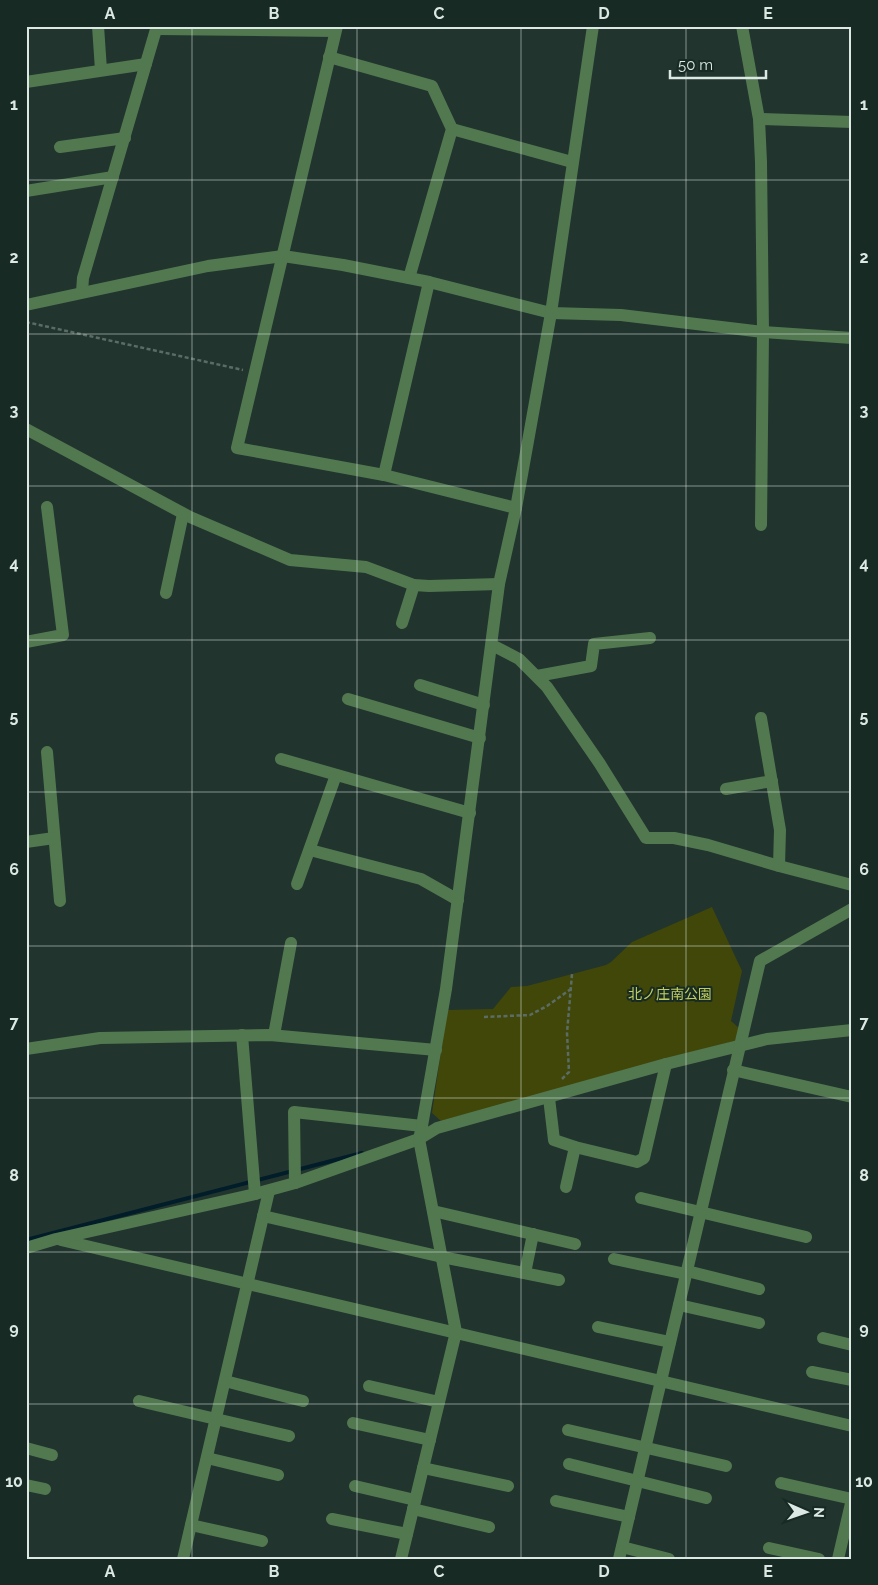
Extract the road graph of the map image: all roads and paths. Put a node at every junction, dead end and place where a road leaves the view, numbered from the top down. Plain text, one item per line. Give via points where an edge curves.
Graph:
1 (98, 26) edge
2 (593, 26) edge
3 (742, 26) edge
4 (157, 28) edge
5 (336, 29) edge
6 (329, 57) junction
7 (146, 64) junction
8 (101, 70) junction
9 (26, 82) edge
10 (758, 119) junction
11 (852, 122) edge
12 (452, 130) junction
13 (124, 138) junction
14 (60, 147) dead end
15 (572, 162) junction
16 (113, 177) junction
17 (26, 191) edge
18 (283, 256) junction
19 (410, 278) junction
20 (428, 282) junction
21 (82, 292) junction
22 (26, 305) edge
23 (551, 313) junction
24 (26, 322) edge
25 (763, 332) junction
26 (852, 338) edge
27 (254, 372) junction
28 (26, 429) edge
29 (384, 475) junction
30 (47, 508) dead end
31 (516, 508) junction
32 (183, 514) junction
33 (762, 524) dead end
34 (414, 584) junction
35 (499, 584) junction
36 (166, 593) dead end
37 (402, 624) dead end
38 (650, 638) dead end
39 (26, 642) edge
40 (492, 644) junction
41 (536, 676) junction
42 (420, 685) dead end
43 (348, 699) dead end
44 (484, 705) junction
45 (761, 718) dead end
46 (480, 738) junction
47 (47, 752) dead end
48 (281, 759) dead end
49 (336, 775) junction
50 (772, 781) junction
51 (726, 789) dead end
52 (470, 813) junction
53 (54, 838) junction
54 (26, 842) edge
55 (310, 850) junction
56 (779, 866) junction
57 (298, 884) dead end
58 (852, 885) edge
59 (458, 900) junction
60 (60, 901) dead end
61 (852, 909) edge
62 (291, 943) dead end
63 (572, 974) dead end
64 (571, 989) junction
65 (484, 1017) dead end
66 (852, 1030) edge
67 (242, 1035) junction
68 (274, 1035) junction
69 (739, 1047) junction
70 (26, 1049) edge
71 (436, 1050) junction
72 (666, 1064) junction
73 (734, 1070) junction
74 (852, 1097) edge
75 (549, 1098) junction
76 (422, 1126) junction
77 (419, 1140) junction
78 (575, 1147) junction
79 (295, 1184) junction
80 (566, 1188) dead end
81 (269, 1190) junction
82 (256, 1194) junction
83 (641, 1198) dead end
84 (433, 1211) junction
85 (700, 1213) junction
86 (263, 1216) junction
87 (533, 1234) junction
88 (806, 1236) dead end
89 (56, 1239) junction
90 (575, 1244) dead end
91 (26, 1248) edge
92 (442, 1257) junction
93 (614, 1259) dead end
94 (686, 1272) junction
95 (526, 1273) junction
96 (559, 1280) dead end
97 (248, 1283) junction
98 (759, 1289) dead end
99 (678, 1305) junction
100 (759, 1323) dead end
101 (598, 1327) dead end
102 (456, 1332) junction
103 (823, 1338) dead end
104 (670, 1342) junction
105 (852, 1345) edge
106 (812, 1372) dead end
107 (852, 1380) edge
108 (225, 1381) junction
109 (660, 1381) junction
110 (369, 1386) dead end
111 (139, 1400) dead end
112 (303, 1402) dead end
113 (439, 1402) junction
114 (215, 1418) junction
115 (353, 1422) dead end
116 (852, 1426) edge
117 (568, 1430) dead end
118 (290, 1436) dead end
119 (430, 1440) junction
120 (645, 1447) junction
121 (26, 1448) edge
122 (52, 1455) dead end
123 (207, 1458) junction
124 (569, 1464) dead end
125 (726, 1466) dead end
126 (423, 1468) junction
127 (278, 1476) dead end
128 (637, 1480) junction
129 (781, 1483) dead end
130 (26, 1485) edge
131 (355, 1486) dead end
132 (508, 1486) dead end
133 (45, 1489) dead end
134 (706, 1498) dead end
135 (852, 1499) edge
136 (556, 1501) dead end
137 (414, 1504) junction
138 (629, 1516) junction
139 (332, 1519) dead end
140 (191, 1525) junction
141 (489, 1527) dead end
142 (407, 1534) junction
143 (262, 1541) dead end
144 (769, 1548) dead end
145 (620, 1553) edge
146 (183, 1559) edge
147 (401, 1559) edge
148 (669, 1559) edge
149 (819, 1559) edge
150 (838, 1559) edge

1 - 8 street
2 - 15 street
3 - 10 street
4 - 5 street
4 - 7 street
5 - 6 street
6 - 12 street via 432,86
6 - 18 street
7 - 8 street
7 - 13 street
8 - 9 street
10 - 11 street
10 - 25 street
12 - 15 street
12 - 19 street
13 - 14 street
13 - 16 street
15 - 23 street
16 - 17 street
16 - 21 street via 83,278
18 - 19 street
18 - 21 street via 208,266
18 - 27 street
19 - 20 street
20 - 23 street
20 - 29 street
21 - 22 street
23 - 25 street via 621,315
23 - 31 street
24 - 27 path
25 - 26 street
25 - 33 street
27 - 29 street via 237,448
28 - 32 street
29 - 31 street
30 - 39 street via 63,635
31 - 35 street
32 - 34 street via 290,560 366,568
32 - 36 street
34 - 35 street
34 - 37 street
35 - 40 street
38 - 41 street via 594,644 591,666
40 - 41 street via 519,659
40 - 44 street
41 - 56 street via 564,710 646,838 674,838 708,845
42 - 44 street
43 - 46 street
44 - 46 street
45 - 50 street
46 - 52 street
47 - 53 street
48 - 49 street
49 - 52 street
49 - 55 street
50 - 51 street
50 - 56 street via 780,830
52 - 59 street
53 - 54 street
53 - 60 street
55 - 57 street
55 - 59 street via 421,879
56 - 58 street
59 - 71 street
61 - 69 street via 760,961
62 - 68 street
63 - 64 path
64 - 65 path via 530,1016
64 - 75 path via 567,1034 569,1072
66 - 69 street via 767,1039
67 - 68 street
67 - 70 street via 100,1038
67 - 82 street
68 - 71 street
69 - 72 street
69 - 73 street
71 - 76 street
72 - 75 street
72 - 78 street via 644,1158 637,1162
73 - 74 street
73 - 85 street
75 - 77 street via 437,1128
75 - 78 street via 554,1140
76 - 77 street
76 - 79 street via 294,1112
77 - 79 street
77 - 84 street
78 - 80 street
79 - 81 street
81 - 82 street
81 - 86 street
82 - 89 street
83 - 85 street
84 - 87 street
84 - 92 street
85 - 88 street
85 - 94 street
86 - 92 street
86 - 97 street
87 - 90 street
87 - 95 street
89 - 91 street
89 - 97 street
92 - 95 street
92 - 102 street
93 - 94 street
94 - 98 street
94 - 99 street
95 - 96 street
97 - 102 street
97 - 108 street
99 - 100 street
99 - 104 street
101 - 104 street
102 - 109 street
102 - 113 street
103 - 105 street
104 - 109 street
106 - 107 street
108 - 112 street
108 - 114 street
109 - 116 street
109 - 120 street
110 - 113 street
111 - 114 street
113 - 119 street
114 - 118 street
114 - 123 street
115 - 119 street
117 - 120 street
119 - 126 street
120 - 125 street
120 - 128 street
121 - 122 street
123 - 127 street
123 - 140 street
124 - 128 street
126 - 132 street
126 - 137 street
128 - 134 street
128 - 138 street
129 - 135 street
130 - 133 street
131 - 137 street
135 - 150 street
136 - 138 street
137 - 141 street
137 - 142 street
138 - 145 street
139 - 142 street
140 - 143 street
140 - 146 street
142 - 147 street
144 - 149 street
145 - 148 street

